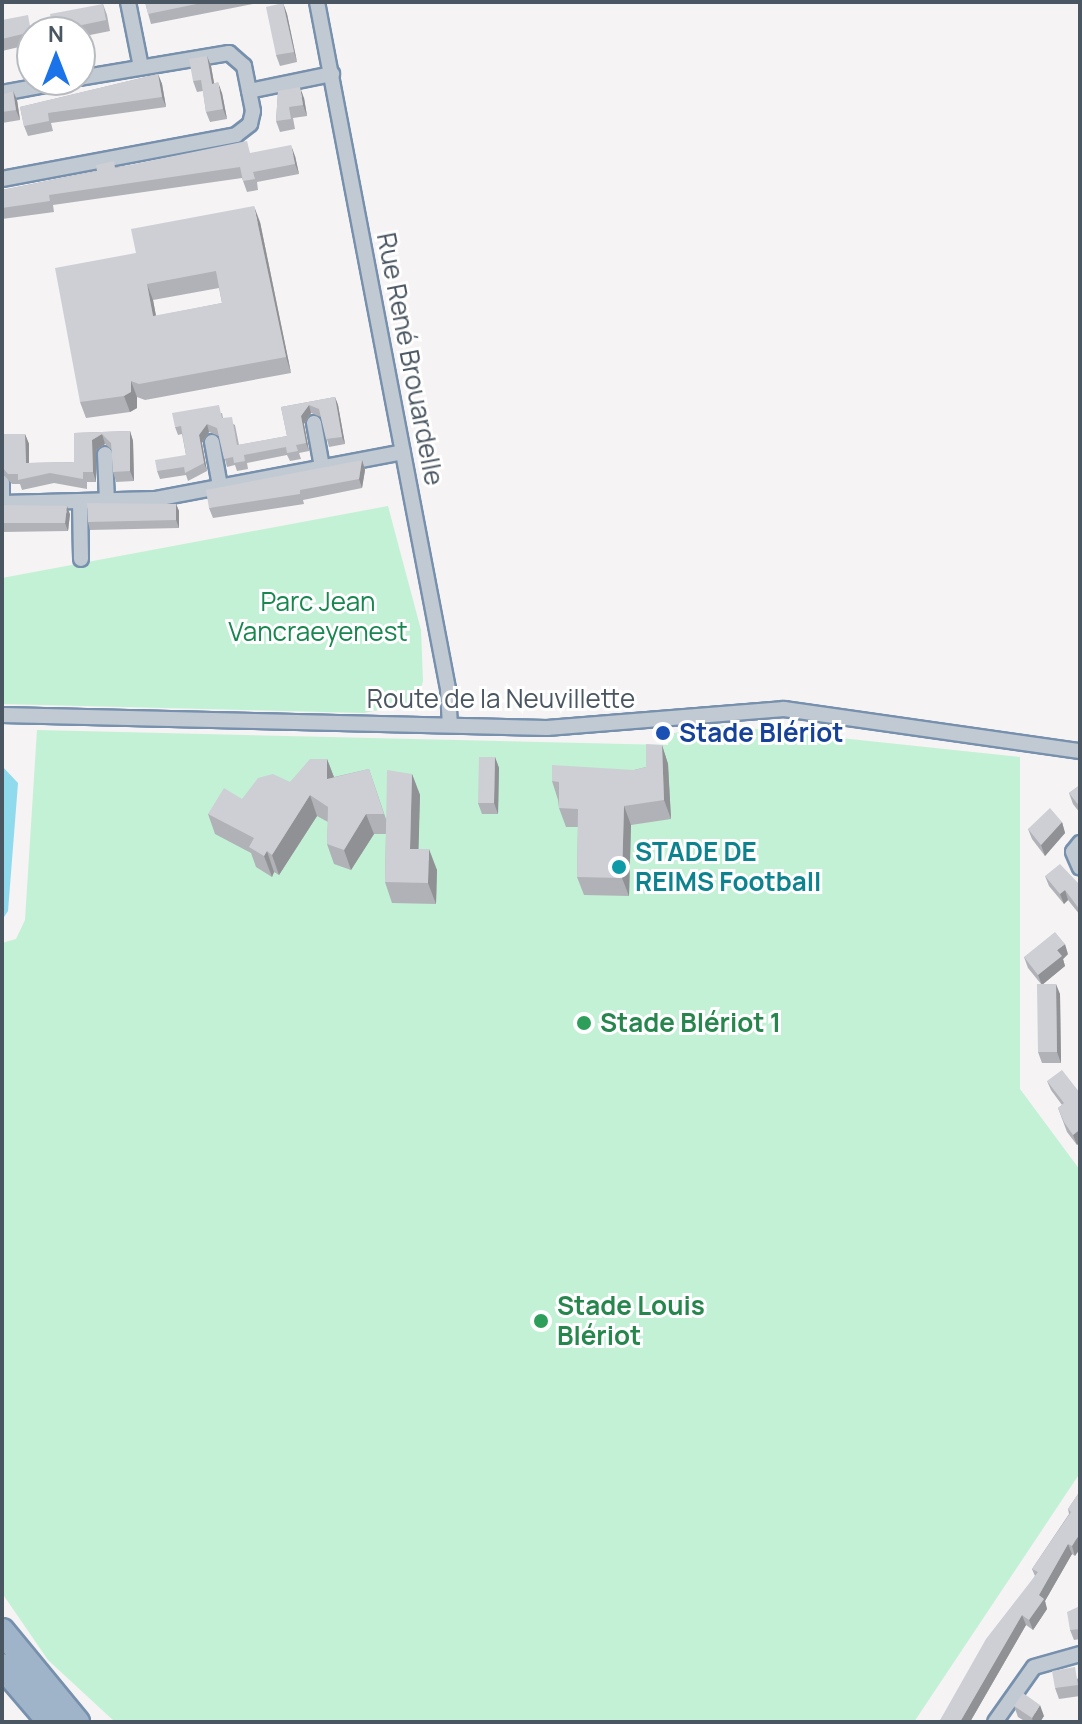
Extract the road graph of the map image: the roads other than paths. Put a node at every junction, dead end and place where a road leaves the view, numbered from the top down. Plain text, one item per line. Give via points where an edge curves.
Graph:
1 (128, 2) edge
2 (317, 2) edge
3 (141, 67) junction
4 (332, 74) junction
5 (96, 75) edge
6 (249, 91) junction
7 (2, 179) edge
8 (314, 423) dead end
9 (212, 442) dead end
10 (403, 452) junction
11 (105, 454) dead end
12 (322, 467) junction
13 (2, 482) edge
14 (220, 486) junction
15 (80, 501) junction
16 (107, 501) junction
17 (2, 503) edge
18 (81, 559) dead end
19 (2, 715) edge
20 (450, 725) junction
21 (1080, 743) edge
22 (1044, 744) junction
23 (1080, 751) edge
24 (1080, 843) edge
25 (1080, 868) edge
26 (2, 1631) edge
27 (1080, 1654) edge
28 (2, 1666) edge
29 (50, 1722) edge
30 (77, 1722) edge
31 (995, 1722) edge

1 - 3 street
2 - 4 street, Rue René Brouardelle
3 - 5 street
3 - 6 street via 229,53 244,66
4 - 6 street
4 - 10 street, Rue René Brouardelle
6 - 7 street via 250,124 236,135
8 - 12 street
9 - 14 street
10 - 12 street
10 - 20 street, Rue René Brouardelle
11 - 16 street
12 - 14 street
13 - 17 street
14 - 16 street via 155,499
15 - 16 street
15 - 17 street
15 - 18 street
19 - 20 street, Route de la Neuvillette
20 - 22 street, Route de la Neuvillette via 624,725 784,709
21 - 22 street, Route de la Neuvillette
22 - 23 street, Route de la Neuvillette
24 - 25 street via 1073,852
26 - 30 highway
27 - 31 street via 1034,1667
28 - 29 highway

